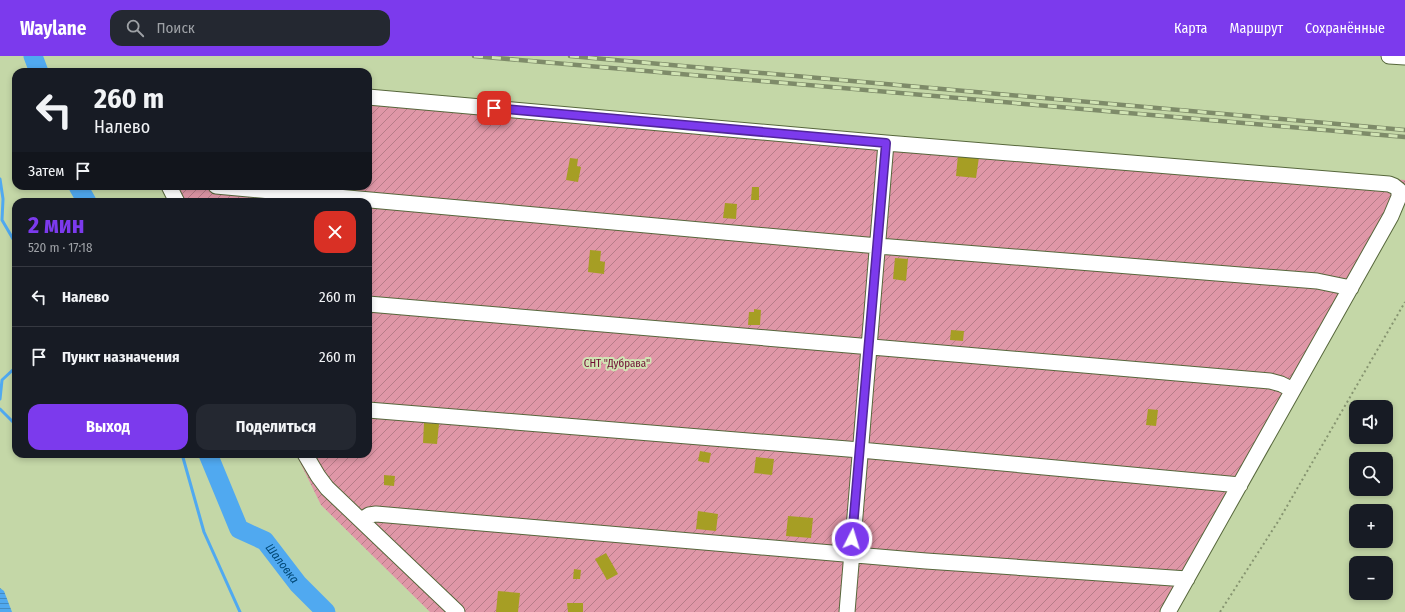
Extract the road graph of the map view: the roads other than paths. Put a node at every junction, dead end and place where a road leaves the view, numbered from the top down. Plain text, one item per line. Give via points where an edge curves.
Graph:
1 (1389, 56) edge
2 (1405, 57) edge
3 (372, 97) edge
4 (886, 143) junction
5 (260, 190) edge
6 (348, 198) edge
7 (372, 200) edge
8 (878, 246) junction
9 (1351, 288) junction
10 (372, 304) edge
11 (869, 348) junction
12 (1293, 390) junction
13 (372, 410) edge
14 (860, 450) junction
15 (308, 458) edge
16 (1240, 485) junction
17 (361, 520) junction
18 (851, 554) junction
19 (1187, 579) junction
20 (457, 612) edge
21 (847, 612) edge
22 (1168, 612) edge

1 - 2 lane
3 - 4 lane
4 - 8 lane
4 - 9 lane via 1394,186 1399,197 1396,206
5 - 6 lane
7 - 8 lane
8 - 9 lane via 1317,281
8 - 11 lane
9 - 12 lane
10 - 11 lane
11 - 12 lane via 1270,381
11 - 14 lane
12 - 16 lane
13 - 14 lane
14 - 16 lane
14 - 18 lane
15 - 17 lane via 327,488
16 - 19 lane
17 - 18 lane via 376,514
17 - 20 lane
18 - 19 lane
18 - 21 lane
19 - 22 lane

